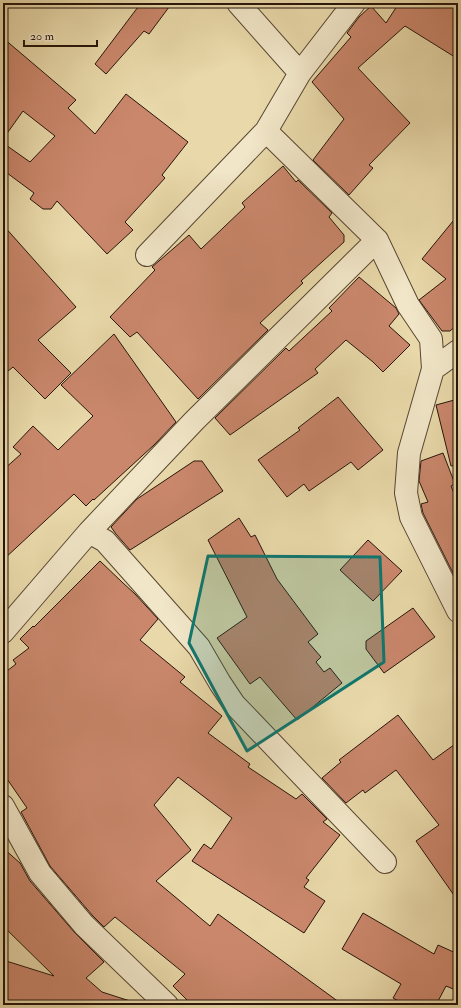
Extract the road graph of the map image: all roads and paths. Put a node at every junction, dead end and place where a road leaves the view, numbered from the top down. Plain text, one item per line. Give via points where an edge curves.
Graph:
1 (238, 3) edge
2 (354, 3) edge
3 (300, 73) junction
4 (266, 132) junction
5 (378, 240) junction
6 (147, 254) dead end
7 (458, 351) edge
8 (433, 370) junction
9 (89, 532) junction
10 (458, 611) edge
11 (3, 632) edge
12 (3, 806) edge
13 (386, 862) dead end
14 (166, 1005) edge

1 - 3 street
2 - 3 street
3 - 4 street
4 - 5 street
4 - 6 street
5 - 8 street via 408,305 431,339
5 - 9 street via 194,420
7 - 8 street
8 - 10 street via 409,453 406,493 411,517
9 - 11 street
9 - 13 street via 106,541 199,647 234,704
12 - 14 street via 40,873 84,925

